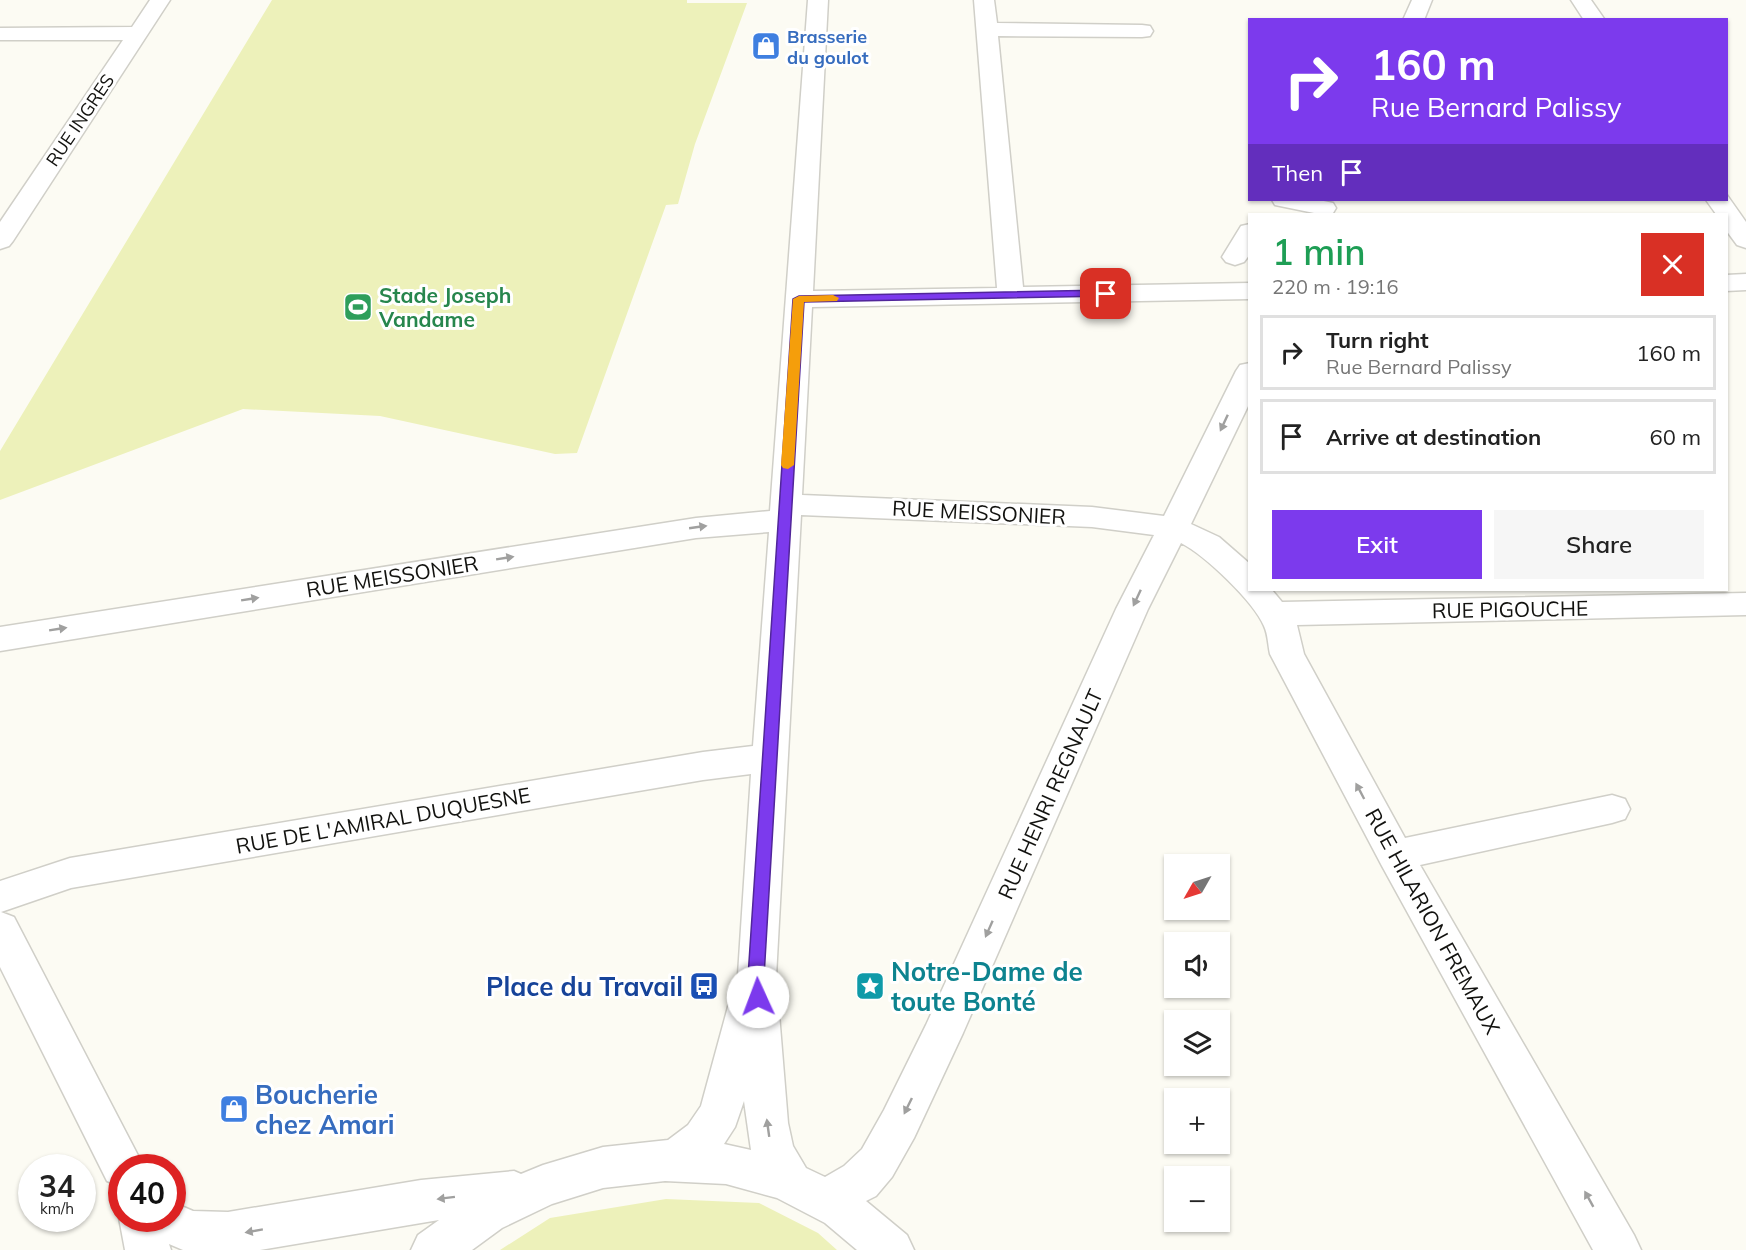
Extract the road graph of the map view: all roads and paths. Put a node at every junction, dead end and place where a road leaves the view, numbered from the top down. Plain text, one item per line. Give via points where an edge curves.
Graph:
1 (160, 0) edge
2 (818, 0) edge
3 (984, 0) edge
4 (1422, 0) edge
5 (1581, 0) edge
6 (1414, 18) edge
7 (1593, 18) edge
8 (987, 29) junction
9 (1142, 31) dead end
10 (138, 33) junction
11 (0, 34) edge
12 (1290, 201) edge
13 (1325, 207) edge
14 (1728, 214) edge
15 (1248, 234) edge
16 (1746, 240) edge
17 (0, 241) edge
18 (1235, 257) dead end
19 (1746, 282) edge
20 (1728, 283) edge
21 (1248, 291) edge
22 (1011, 295) junction
23 (799, 299) junction
24 (1248, 374) edge
25 (785, 512) junction
26 (1172, 530) junction
27 (1248, 582) edge
28 (1265, 602) edge
29 (1746, 604) edge
30 (0, 639) edge
31 (769, 758) junction
32 (1612, 809) dead end
33 (1395, 855) junction
34 (0, 897) edge
35 (0, 928) edge
36 (756, 977) junction
37 (115, 1154) edge
38 (678, 1160) junction
39 (790, 1181) junction
40 (525, 1192) junction
41 (829, 1199) junction
42 (145, 1234) edge
43 (434, 1250) edge
44 (891, 1250) edge
45 (1618, 1250) edge

1 - 10 street, RUE INGRES
2 - 23 street
3 - 8 street
4 - 6 street
5 - 7 street
8 - 9 street
8 - 22 street
10 - 11 street
10 - 17 street, RUE INGRES
12 - 13 street
14 - 16 street
15 - 18 street
19 - 20 street
21 - 22 street
22 - 23 street
23 - 25 street
24 -> 26 street, RUE HENRI REGNAULT
25 - 26 street, RUE MEISSONIER via 1092,517
30 -> 25 street, RUE MEISSONIER
25 - 31 street
26 - 27 street via 1200,540
26 -> 41 street, RUE HENRI REGNAULT via 1132,609 899,1124 877,1163 860,1181
28 - 29 street, RUE PIGOUCHE
33 -> 28 street, RUE HILARION FREMAUX via 1287,654 1283,630
31 - 34 street, RUE DE L'AMIRAL DUQUESNE via 70,873
31 - 36 street
32 - 33 street
45 -> 33 street, RUE HILARION FREMAUX
35 - 37 street
36 - 38 street via 720,1113 703,1139
39 -> 36 street via 778,1162 768,1130
38 - 39 street via 746,1168
38 - 40 street via 601,1168
39 - 41 street
40 -> 42 street via 421,1201 228,1234
40 - 43 street via 483,1214
41 - 44 street via 874,1232

